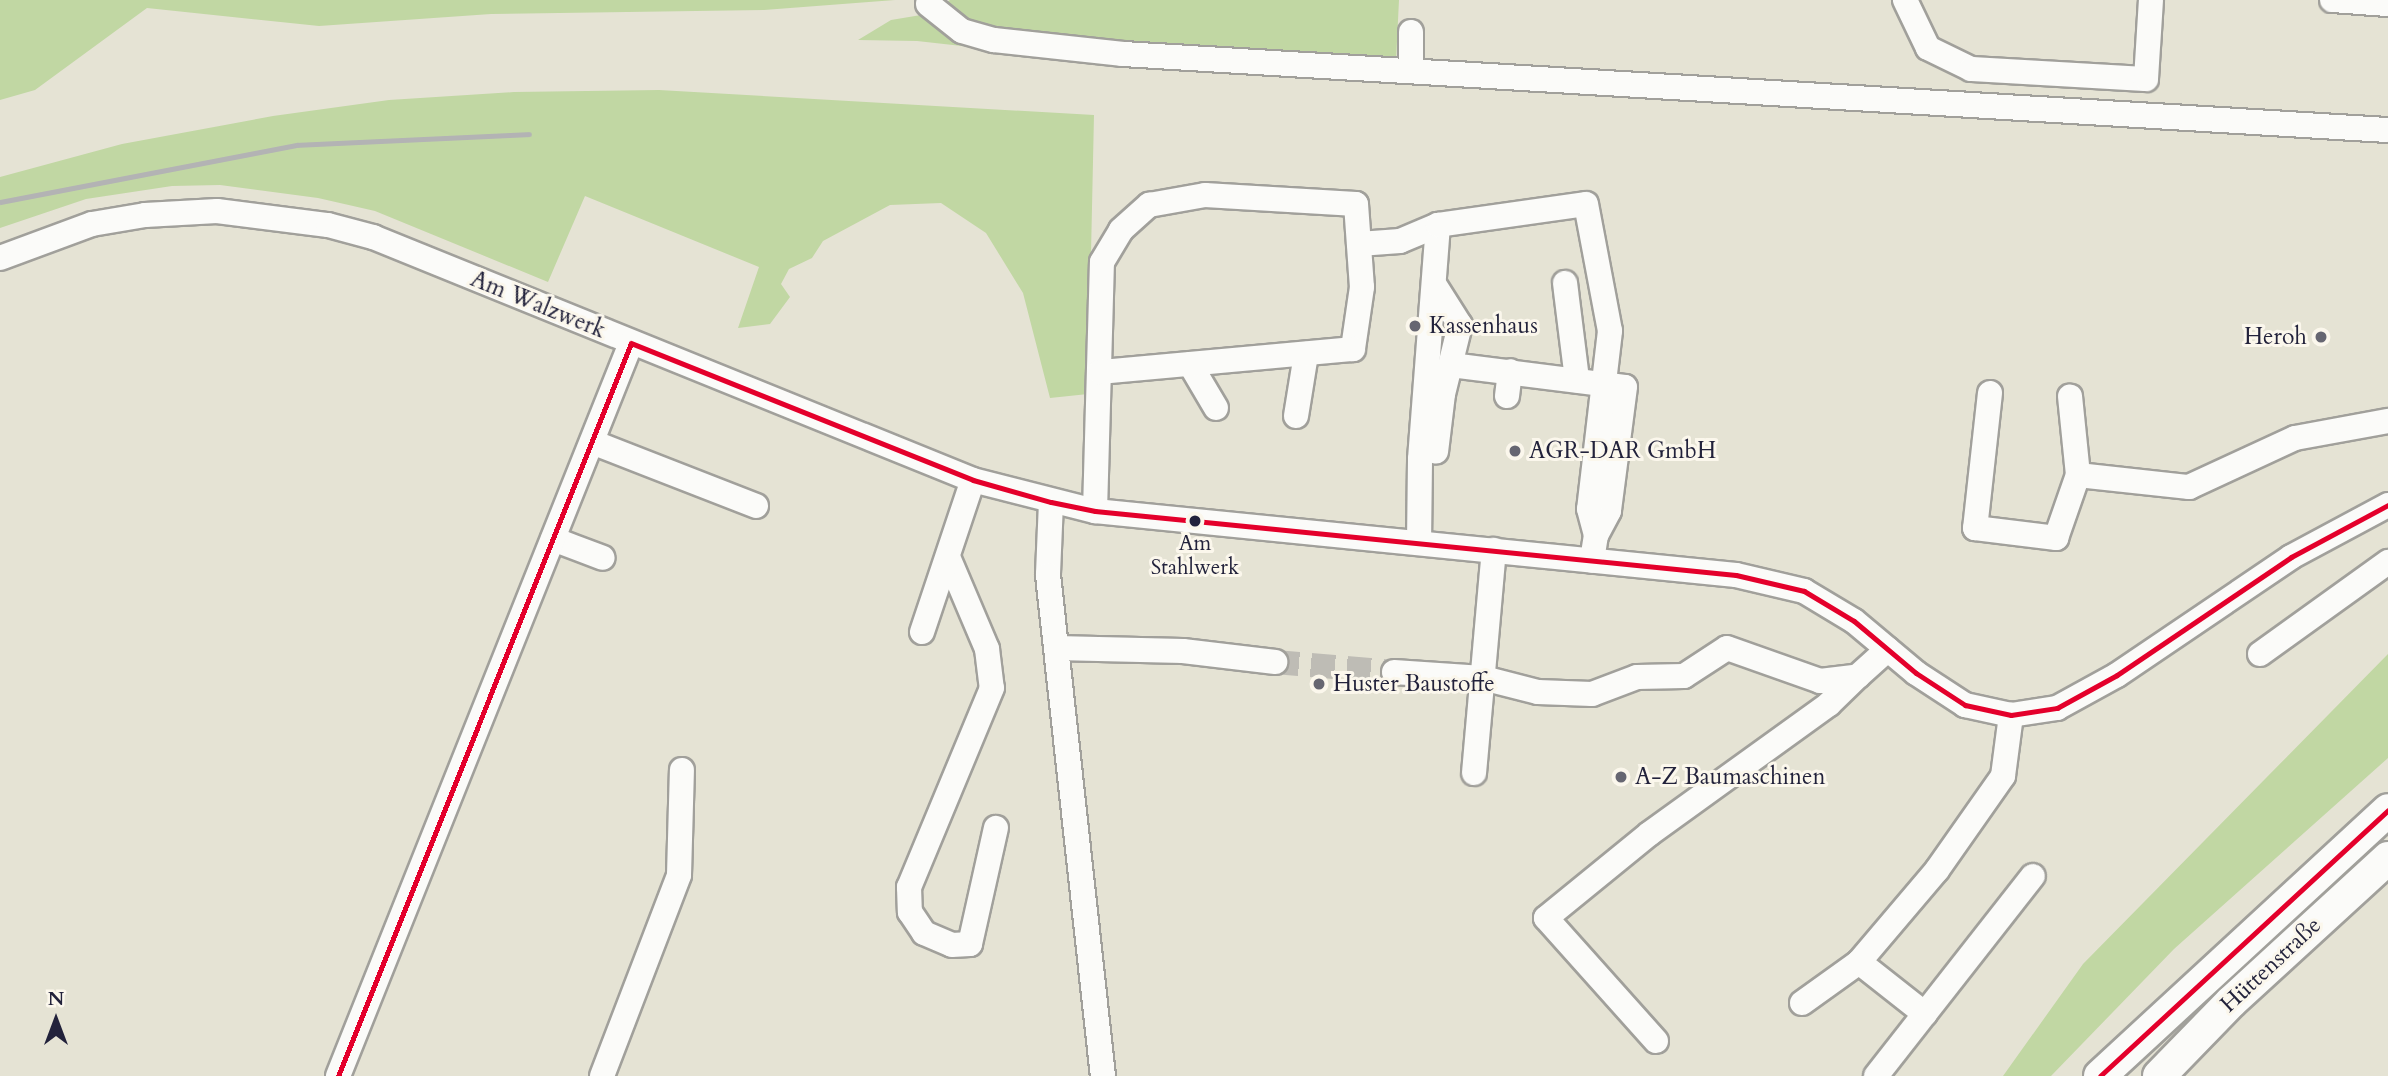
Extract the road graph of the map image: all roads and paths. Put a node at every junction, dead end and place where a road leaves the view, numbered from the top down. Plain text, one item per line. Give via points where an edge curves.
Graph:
1 (1905, 0) edge
2 (2151, 0) edge
3 (2332, 0) edge
4 (928, 4) dead end
5 (2388, 4) edge
6 (1411, 33) dead end
7 (1411, 70) junction
8 (2388, 130) edge
9 (1438, 225) junction
10 (1359, 244) junction
11 (0, 258) edge
12 (1565, 283) dead end
13 (1434, 284) junction
14 (631, 343) junction
15 (1306, 354) junction
16 (1190, 364) junction
17 (1451, 365) junction
18 (1510, 371) junction
19 (1100, 372) junction
20 (1577, 380) junction
21 (1610, 391) junction
22 (1990, 393) dead end
23 (1507, 396) dead end
24 (2070, 396) dead end
25 (1216, 408) dead end
26 (1296, 416) dead end
27 (2388, 421) edge
28 (592, 442) junction
29 (2078, 475) junction
30 (973, 480) junction
31 (1422, 495) junction
32 (1051, 502) junction
33 (2388, 505) edge
34 (756, 506) dead end
35 (1095, 511) junction
36 (553, 539) junction
37 (1419, 543) junction
38 (1494, 550) junction
39 (948, 557) junction
40 (603, 558) dead end
41 (1592, 561) junction
42 (2388, 562) edge
43 (922, 632) dead end
44 (1056, 648) junction
45 (1888, 649) junction
46 (2260, 654) dead end
47 (1275, 662) tunnel mouth
48 (1394, 672) tunnel mouth
49 (1858, 676) junction
50 (1483, 678) junction
51 (2011, 715) junction
52 (682, 770) dead end
53 (1474, 773) dead end
54 (2388, 810) edge
55 (996, 828) dead end
56 (2388, 858) edge
57 (2033, 876) dead end
58 (1859, 962) junction
59 (1802, 1003) dead end
60 (1925, 1014) junction
61 (1656, 1041) dead end
62 (338, 1076) edge
63 (602, 1076) edge
64 (1103, 1076) edge
65 (1877, 1076) edge
66 (2100, 1076) edge
67 (2159, 1076) edge

1 - 2 street via 1928,48 1971,69 2146,79
3 - 5 street
4 - 7 street via 962,31 994,40 1123,54
6 - 7 street
7 - 8 street
9 - 10 street via 1400,241
9 - 13 street
9 - 21 street via 1586,205 1610,331
10 - 15 street via 1362,288 1353,349
10 - 19 street via 1356,204 1205,195 1149,205 1121,230 1102,262
11 - 14 street, Am Walzwerk via 92,224 145,215 217,211 280,216 373,237
12 - 20 street
13 - 17 street via 1460,325
13 - 31 street via 1420,459
14 - 28 street
14 - 30 street, Am Walzwerk
15 - 16 street
15 - 26 street
16 - 19 street
16 - 25 street
17 - 18 street
17 - 31 street via 1435,464
18 - 20 street
18 - 23 street
19 - 35 street
20 - 21 street
21 - 41 street via 1588,509 1595,535
22 - 29 street via 1975,528 2056,538
24 - 29 street
27 - 29 street via 2295,438 2189,487
28 - 34 street
28 - 36 street
30 - 32 street, Am Walzwerk
30 - 39 street
31 - 37 street
32 - 35 street, Am Walzwerk
32 - 44 street via 1048,575
33 - 51 street, Am Walzwerk via 2291,557 2117,675 2057,708
35 - 37 street, Am Walzwerk
36 - 40 street
36 - 62 street
37 - 38 street, Am Walzwerk
38 - 41 street, Am Walzwerk
38 - 50 street
39 - 43 street
39 - 55 street via 987,649 992,688 909,887 910,912 924,933 952,945 970,944
41 - 45 street, Am Walzwerk via 1735,575 1804,591 1854,621
42 - 46 street
44 - 47 street via 1183,651
44 - 64 street
45 - 49 street
45 - 51 street, Am Walzwerk via 1965,705
48 - 50 street
49 - 50 street via 1820,681 1727,648 1684,676 1637,677 1592,694 1538,692
49 - 61 street via 1829,704 1649,834 1546,918
50 - 53 street
51 - 58 street via 2003,776 1937,870
52 - 63 street via 679,875
54 - 66 main road, Hüttenstraße
56 - 67 main road, Hüttenstraße via 2231,1002
57 - 60 street
58 - 59 street
58 - 60 street
60 - 65 street

